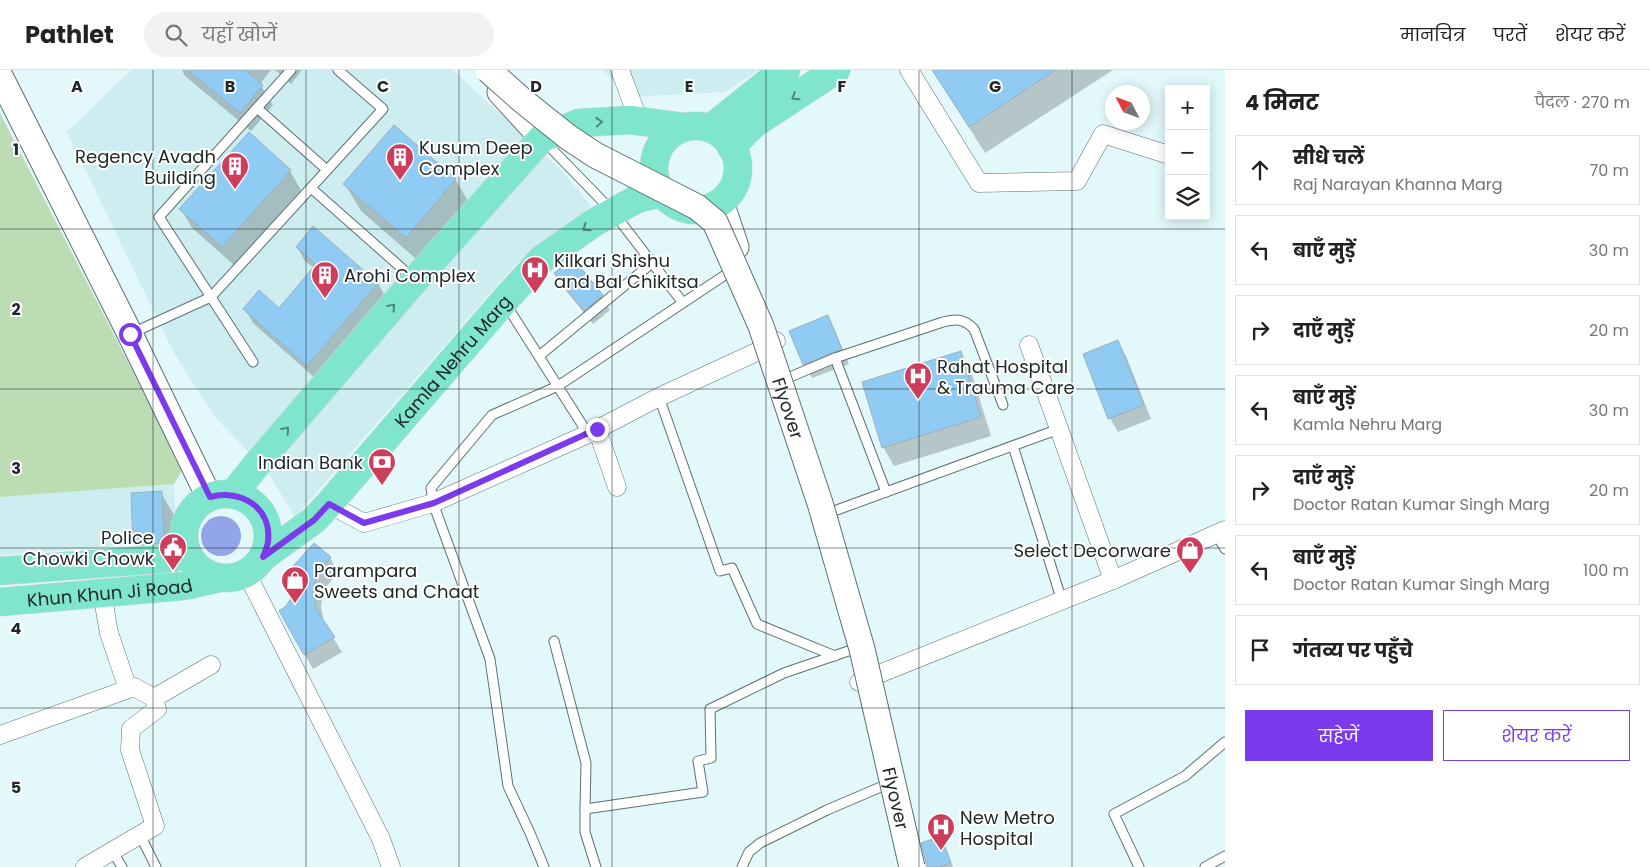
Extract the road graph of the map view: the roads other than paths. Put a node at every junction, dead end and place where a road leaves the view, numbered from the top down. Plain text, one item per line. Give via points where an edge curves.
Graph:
1 (291, 70) edge
2 (338, 70) edge
3 (481, 70) edge
4 (488, 70) edge
5 (620, 70) edge
6 (786, 70) edge
7 (836, 70) edge
8 (909, 70) edge
9 (0, 76) edge
10 (257, 108) junction
11 (639, 121) junction
12 (684, 128) junction
13 (711, 128) junction
14 (542, 138) junction
15 (731, 147) junction
16 (1165, 155) edge
17 (327, 170) junction
18 (311, 188) junction
19 (662, 193) junction
20 (721, 202) junction
21 (689, 210) junction
22 (613, 212) junction
23 (652, 264) junction
24 (728, 273) junction
25 (415, 280) junction
26 (211, 297) junction
27 (504, 301) junction
28 (683, 303) junction
29 (130, 334) junction
30 (768, 345) junction
31 (1029, 345) dead end
32 (539, 356) junction
33 (835, 358) junction
34 (253, 362) dead end
35 (790, 377) junction
36 (558, 386) junction
37 (659, 397) junction
38 (1003, 405) dead end
39 (1059, 429) junction
40 (593, 431) junction
41 (1013, 446) junction
42 (616, 487) dead end
43 (886, 492) junction
44 (221, 496) junction
45 (434, 503) junction
46 (329, 504) junction
47 (834, 511) junction
48 (1222, 538) edge
49 (185, 548) junction
50 (255, 565) junction
51 (0, 571) edge
52 (219, 578) junction
53 (1114, 580) junction
54 (102, 593) junction
55 (1062, 601) junction
56 (0, 602) edge
57 (554, 642) dead end
58 (852, 650) junction
59 (211, 665) dead end
60 (868, 678) junction
61 (128, 689) junction
62 (154, 698) junction
63 (0, 735) edge
64 (1225, 742) edge
65 (883, 786) junction
66 (585, 810) junction
67 (140, 835) junction
68 (113, 852) junction
69 (1225, 856) edge
70 (85, 867) edge
71 (122, 867) edge
72 (156, 867) edge
73 (391, 867) edge
74 (544, 867) edge
75 (596, 867) edge
76 (742, 867) edge
77 (901, 867) edge
78 (912, 867) edge
79 (921, 867) edge
80 (1139, 867) edge
81 (1205, 867) edge

1 - 10 lane
2 - 17 lane via 383,109
3 - 14 main road
4 - 78 main road, Flyover, bridge via 588,150 697,206 715,222 760,326 820,502 862,648
5 - 11 street
6 - 13 main road
7 -> 15 main road via 754,124
8 - 16 street via 979,183 1077,181 1104,134
9 - 29 main road
10 - 17 lane
10 - 26 lane via 159,217
11 - 12 main road
14 -> 11 main road via 579,123
12 - 13 main road
12 - 19 main road via 661,144 654,162 655,179
13 - 15 main road via 731,143
14 - 22 lane
14 - 25 main road
15 - 20 main road via 737,159 738,175 733,189
17 - 18 lane
18 - 25 lane
18 - 26 lane
19 - 21 main road via 674,204
19 - 22 main road, Kamla Nehru Marg via 637,199
20 - 21 main road via 704,210
20 - 30 main road
21 - 24 main road via 708,228
22 - 23 lane
22 -> 27 main road, Kamla Nehru Marg via 542,259
23 - 28 lane
23 - 32 lane
24 - 28 lane
24 - 30 main road via 750,320
44 -> 25 main road via 257,464
26 - 29 lane
26 - 34 lane
27 - 32 lane
27 - 46 main road, Kamla Nehru Marg
28 - 36 lane
29 - 44 main road
30 - 35 main road
30 - 37 street
30 - 58 main road
31 - 39 street
32 - 36 lane
33 - 35 lane
33 - 38 lane via 943,322 966,321 974,328
33 - 43 lane
35 - 47 main road
36 - 40 lane
36 - 45 lane via 492,415 431,488
37 - 40 street
37 - 58 lane via 720,571 732,568 757,624
39 - 41 lane
39 - 53 street
40 - 42 street
40 - 45 street
41 - 43 lane
41 - 55 lane
43 - 47 lane
44 - 49 main road via 201,502 191,512 184,530
44 - 50 main road via 248,500 265,518 268,543
45 - 46 street via 364,523
45 - 74 lane via 490,659 508,786
46 - 50 main road, Kamla Nehru Marg via 314,520
47 - 58 main road
48 - 53 street
49 - 51 main road, Khun Khun Ji Road via 174,558
49 - 52 main road via 204,573
50 - 52 main road via 234,578
50 - 73 street
52 - 54 main road, Khun Khun Ji Road via 184,586
53 - 55 street
54 - 56 main road, Khun Khun Ji Road
54 - 61 street via 109,633
55 - 60 street
57 - 66 lane via 586,763
58 - 60 main road
58 - 66 lane via 784,673 710,709 711,758 698,761 703,792
59 - 62 street
60 - 65 main road
60 - 79 main road
61 - 62 street via 134,687
61 - 63 street
62 - 67 street via 157,709 131,729 130,750 155,826
64 - 80 lane via 1185,776 1114,814
65 - 76 lane via 760,843 749,852
65 - 77 main road
66 - 75 lane via 585,832
67 - 68 street
67 - 72 lane
68 - 70 street
68 - 71 lane
69 - 81 lane

